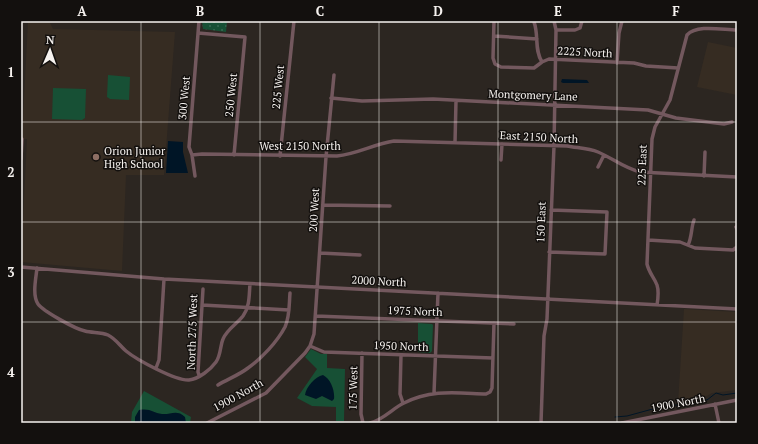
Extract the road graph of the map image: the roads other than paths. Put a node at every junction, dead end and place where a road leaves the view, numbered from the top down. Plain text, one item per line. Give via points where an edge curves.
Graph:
1 (199, 21) edge
2 (294, 21) edge
3 (494, 21) edge
4 (554, 21) edge
5 (582, 21) edge
6 (622, 21) edge
7 (534, 22) edge
8 (556, 30) junction
9 (737, 30) edge
10 (198, 33) junction
11 (494, 36) junction
12 (537, 39) junction
13 (555, 60) junction
14 (542, 62) junction
15 (617, 63) junction
16 (678, 68) junction
17 (334, 75) dead end
18 (331, 98) junction
19 (456, 101) junction
20 (554, 105) junction
21 (662, 114) junction
22 (732, 122) dead end
23 (22, 139) dead end
24 (455, 143) junction
25 (502, 144) junction
26 (554, 146) junction
27 (705, 152) dead end
28 (192, 155) junction
29 (234, 155) junction
30 (604, 155) junction
31 (280, 156) junction
32 (326, 157) junction
33 (21, 159) edge
34 (501, 160) dead end
35 (598, 167) dead end
36 (651, 173) junction
37 (195, 176) dead end
38 (704, 176) junction
39 (737, 177) edge
40 (323, 205) junction
41 (390, 206) dead end
42 (551, 210) junction
43 (694, 220) dead end
44 (648, 240) junction
45 (688, 245) junction
46 (737, 247) edge
47 (549, 252) junction
48 (320, 253) junction
49 (360, 255) dead end
50 (21, 267) edge
51 (37, 268) junction
52 (164, 279) junction
53 (250, 284) junction
54 (318, 287) junction
55 (203, 289) dead end
56 (290, 293) dead end
57 (438, 293) junction
58 (548, 299) junction
59 (202, 305) junction
60 (657, 305) junction
61 (247, 307) junction
62 (737, 309) edge
63 (289, 310) junction
64 (316, 316) junction
65 (437, 321) junction
66 (494, 323) junction
67 (514, 324) dead end
68 (310, 346) junction
69 (362, 353) junction
70 (401, 355) junction
71 (435, 356) junction
72 (493, 358) junction
73 (156, 368) junction
74 (199, 375) junction
75 (218, 384) dead end
76 (434, 393) junction
77 (737, 400) edge
78 (403, 403) junction
79 (715, 404) junction
80 (206, 423) edge
81 (363, 423) edge
82 (370, 423) edge
83 (540, 423) edge
84 (622, 423) edge
85 (719, 423) edge

1 - 10 street, 300 West
2 - 31 street, 225 West
3 - 11 street
4 - 8 street, 150 East
5 - 8 street via 580,28 575,30
6 - 15 street
7 - 12 street
8 - 13 street, 150 East
9 - 16 street, 225 East via 701,28 690,31
10 - 28 street, 300 West via 189,147
10 - 29 street, 250 West via 245,37
11 - 12 street
11 - 14 street, 2225 North via 493,58 501,67 531,69
12 - 14 street via 537,53
13 - 14 street, 2225 North
13 - 15 street, 2225 North
13 - 20 street, 150 East
15 - 16 street, 2225 North
16 - 21 street, 225 East via 670,100
17 - 18 street, 200 West
18 - 19 street, Montgomery Lane
18 - 32 street, 200 West
19 - 20 street, Montgomery Lane
19 - 24 street
20 - 21 street, Montgomery Lane via 648,110
20 - 26 street, 150 East
21 - 22 street, Montgomery Lane via 724,124
21 - 36 street, 225 East via 653,135
23 - 33 street
24 - 25 street, East 2150 North
24 - 32 street, West 2150 North via 394,141 381,143 350,155
25 - 26 street, East 2150 North
25 - 34 street
26 - 30 street, East 2150 North via 590,149
26 - 42 street, 150 East
27 - 38 street
28 - 29 street, West 2150 North
28 - 37 street, 300 West
29 - 31 street, West 2150 North
30 - 35 street
30 - 36 street, East 2150 North via 630,170
31 - 32 street, West 2150 North
32 - 40 street, 200 West
36 - 38 street, East 2150 North
36 - 44 street, 225 East
38 - 39 street, East 2150 North
40 - 41 street
40 - 48 street, 200 West
42 - 47 street, 150 East
42 - 47 street via 607,212 605,254
43 - 45 street
44 - 45 street
44 - 60 street, 225 East via 647,264 658,290
45 - 46 street via 695,248 733,250
47 - 58 street, 150 East
48 - 49 street
48 - 54 street, 200 West
50 - 51 street, 2000 North
51 - 52 street, 2000 North
51 - 73 street via 35,295 42,309 80,330 111,337 128,353
52 - 53 street, 2000 North
52 - 73 street via 159,360
53 - 54 street, 2000 North
53 - 61 street
54 - 57 street, 2000 North
54 - 64 street, 200 West
55 - 59 street, North 275 West
56 - 63 street
57 - 58 street, 2000 North
57 - 65 street
58 - 60 street, 2000 North
58 - 83 street, 150 East
59 - 61 street
59 - 74 street, North 275 West
60 - 62 street, 2000 North
61 - 63 street
61 - 74 street via 224,337 220,354 212,366
63 - 75 street via 285,326 271,346 248,368
64 - 65 street, 1975 North
64 - 68 street, 200 West
65 - 66 street, 1975 North
65 - 71 street
66 - 67 street, 1975 North
66 - 72 street
68 - 69 street, 1950 North via 324,352
68 - 80 street, 1900 North via 266,393
69 - 70 street, 1950 North
69 - 81 street, 175 West
70 - 71 street, 1950 North
70 - 78 street via 400,394
71 - 72 street, 1950 North
71 - 76 street
72 - 76 street via 490,392
73 - 74 street via 184,380
76 - 78 street
77 - 79 street, 1900 North
78 - 82 street
79 - 84 street, 1900 North
79 - 85 street

